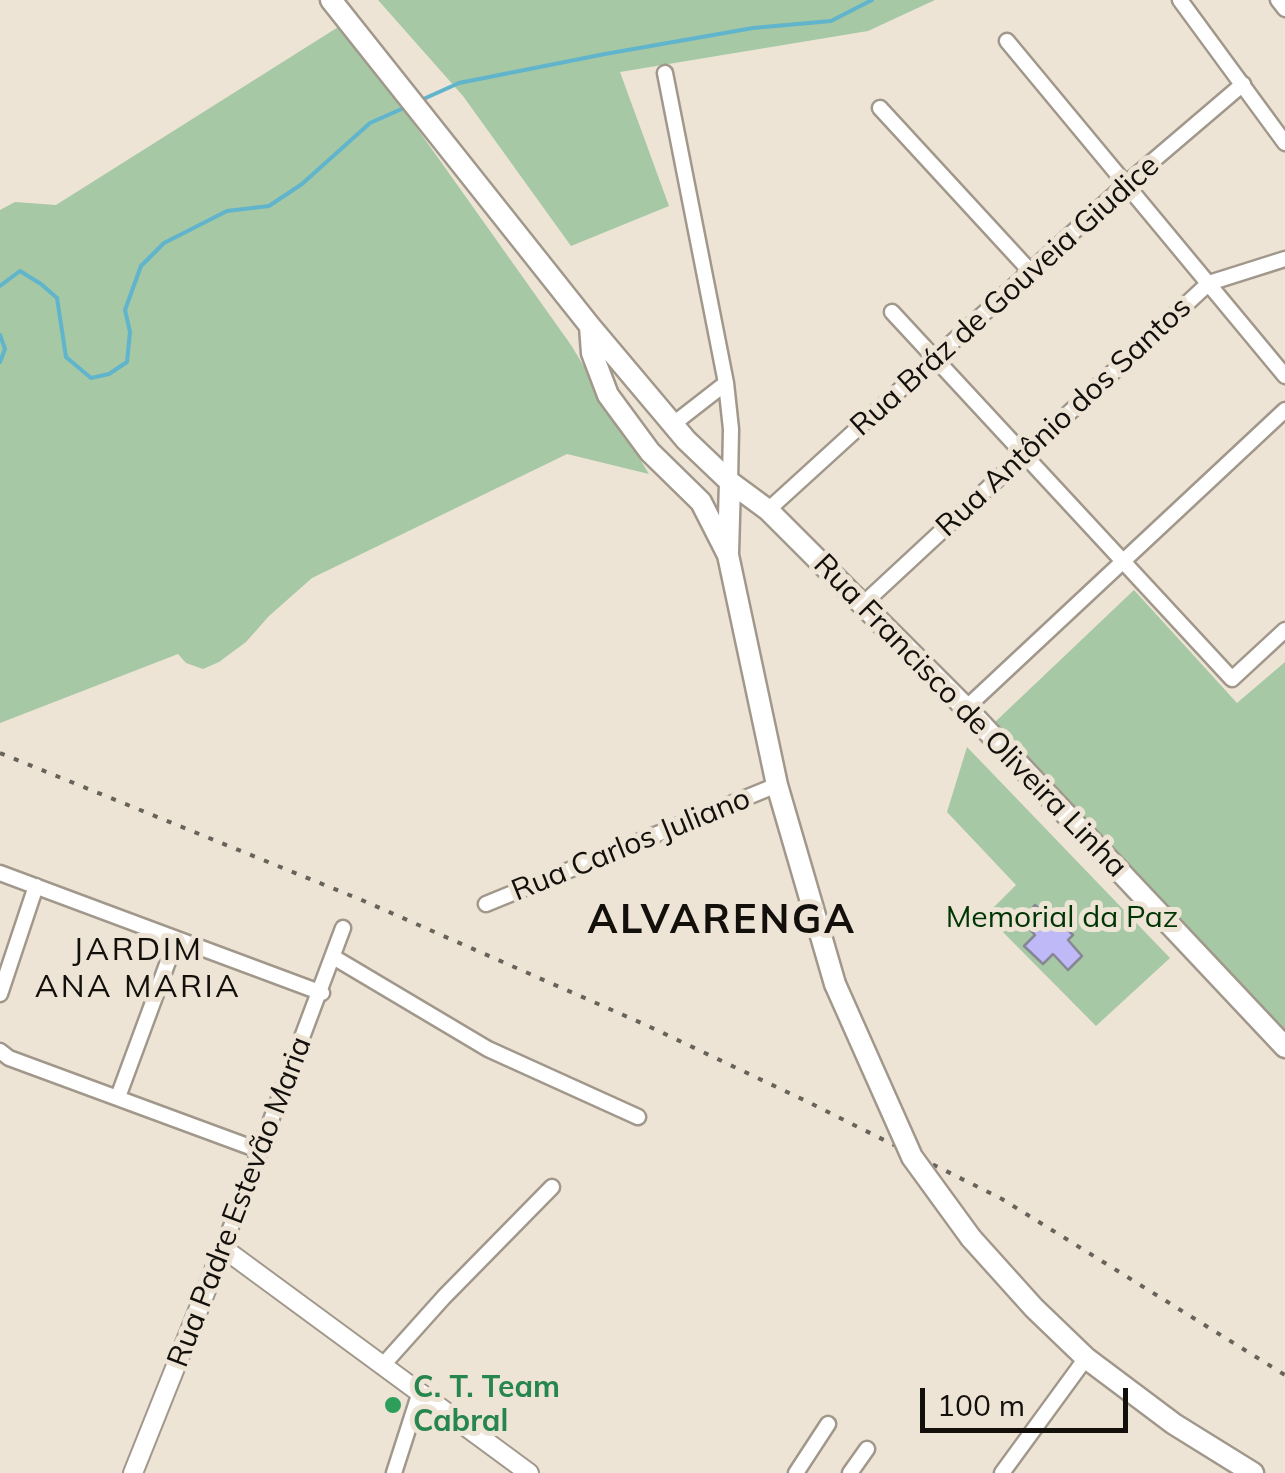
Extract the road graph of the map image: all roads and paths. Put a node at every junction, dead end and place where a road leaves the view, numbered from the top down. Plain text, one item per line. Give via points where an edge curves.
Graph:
1 (331, 0) edge
2 (1180, 0) edge
3 (1278, 0) edge
4 (1285, 9) edge
5 (1007, 41) dead end
6 (666, 73) dead end
7 (1243, 84) junction
8 (880, 108) dead end
9 (1285, 143) edge
10 (1127, 183) junction
11 (1285, 259) edge
12 (1030, 272) junction
13 (1208, 283) junction
14 (892, 312) dead end
15 (590, 326) junction
16 (936, 360) junction
17 (1285, 376) edge
18 (726, 383) junction
19 (1285, 410) edge
20 (672, 424) junction
21 (650, 452) junction
22 (1024, 454) junction
23 (730, 482) junction
24 (768, 510) junction
25 (728, 556) junction
26 (1123, 564) junction
27 (862, 606) junction
28 (1285, 630) edge
29 (966, 708) junction
30 (776, 785) junction
31 (0, 874) edge
32 (36, 886) junction
33 (486, 904) dead end
34 (343, 928) dead end
35 (176, 940) junction
36 (334, 958) junction
37 (322, 993) junction
38 (0, 994) edge
39 (1285, 1046) edge
40 (0, 1051) edge
41 (118, 1097) junction
42 (638, 1116) dead end
43 (261, 1151) junction
44 (552, 1186) dead end
45 (224, 1248) junction
46 (1086, 1358) junction
47 (383, 1365) junction
48 (420, 1392) junction
49 (828, 1424) dead end
50 (868, 1449) dead end
51 (516, 1469) edge
52 (132, 1473) edge
53 (394, 1473) edge
54 (796, 1473) edge
55 (850, 1473) edge
56 (1002, 1473) edge
57 (1253, 1473) edge

1 - 15 main road, Rua Francisco de Oliveira Linha
2 - 7 street
3 - 4 street
5 - 10 street
6 - 18 street
7 - 9 street
7 - 10 street, Rua Bráz de Gouveia Giudice
8 - 12 street
10 - 12 street, Rua Bráz de Gouveia Giudice
10 - 13 street
11 - 13 street, Rua Antônio dos Santos
12 - 16 street, Rua Bráz de Gouveia Giudice
13 - 17 street
13 - 22 street, Rua Antônio dos Santos
14 - 16 street
15 - 20 main road, Rua Francisco de Oliveira Linha
15 - 21 main road via 608,395
16 - 22 street
16 - 24 street, Rua Bráz de Gouveia Giudice
18 - 20 street
18 - 23 street
19 - 26 street
20 - 21 main road
20 - 23 main road, Rua Francisco de Oliveira Linha
21 - 25 main road via 701,502
22 - 26 street
22 - 27 street, Rua Antônio dos Santos
23 - 24 main road, Rua Francisco de Oliveira Linha
23 - 25 main road
24 - 27 main road, Rua Francisco de Oliveira Linha
25 - 30 main road
26 - 28 street via 1232,679
26 - 29 street
27 - 29 main road, Rua Francisco de Oliveira Linha
29 - 39 main road, Rua Francisco de Oliveira Linha
30 - 33 street, Rua Carlos Juliano
30 - 46 main road, bridge via 835,984 912,1157 971,1238
31 - 32 street
32 - 35 street
32 - 38 street
34 - 36 street, Rua Padre Estevão Maria
35 - 37 street
35 - 41 street
36 - 37 street, Rua Padre Estevão Maria
36 - 42 street via 488,1049
37 - 43 street, Rua Padre Estevão Maria
40 - 41 street
41 - 43 street
43 - 45 street, Rua Padre Estevão Maria
44 - 47 street
45 - 47 street
45 - 52 street, Rua Padre Estevão Maria
46 - 56 street
46 - 57 main road
47 - 48 street
48 - 51 street
48 - 53 street
49 - 54 street
50 - 55 street

